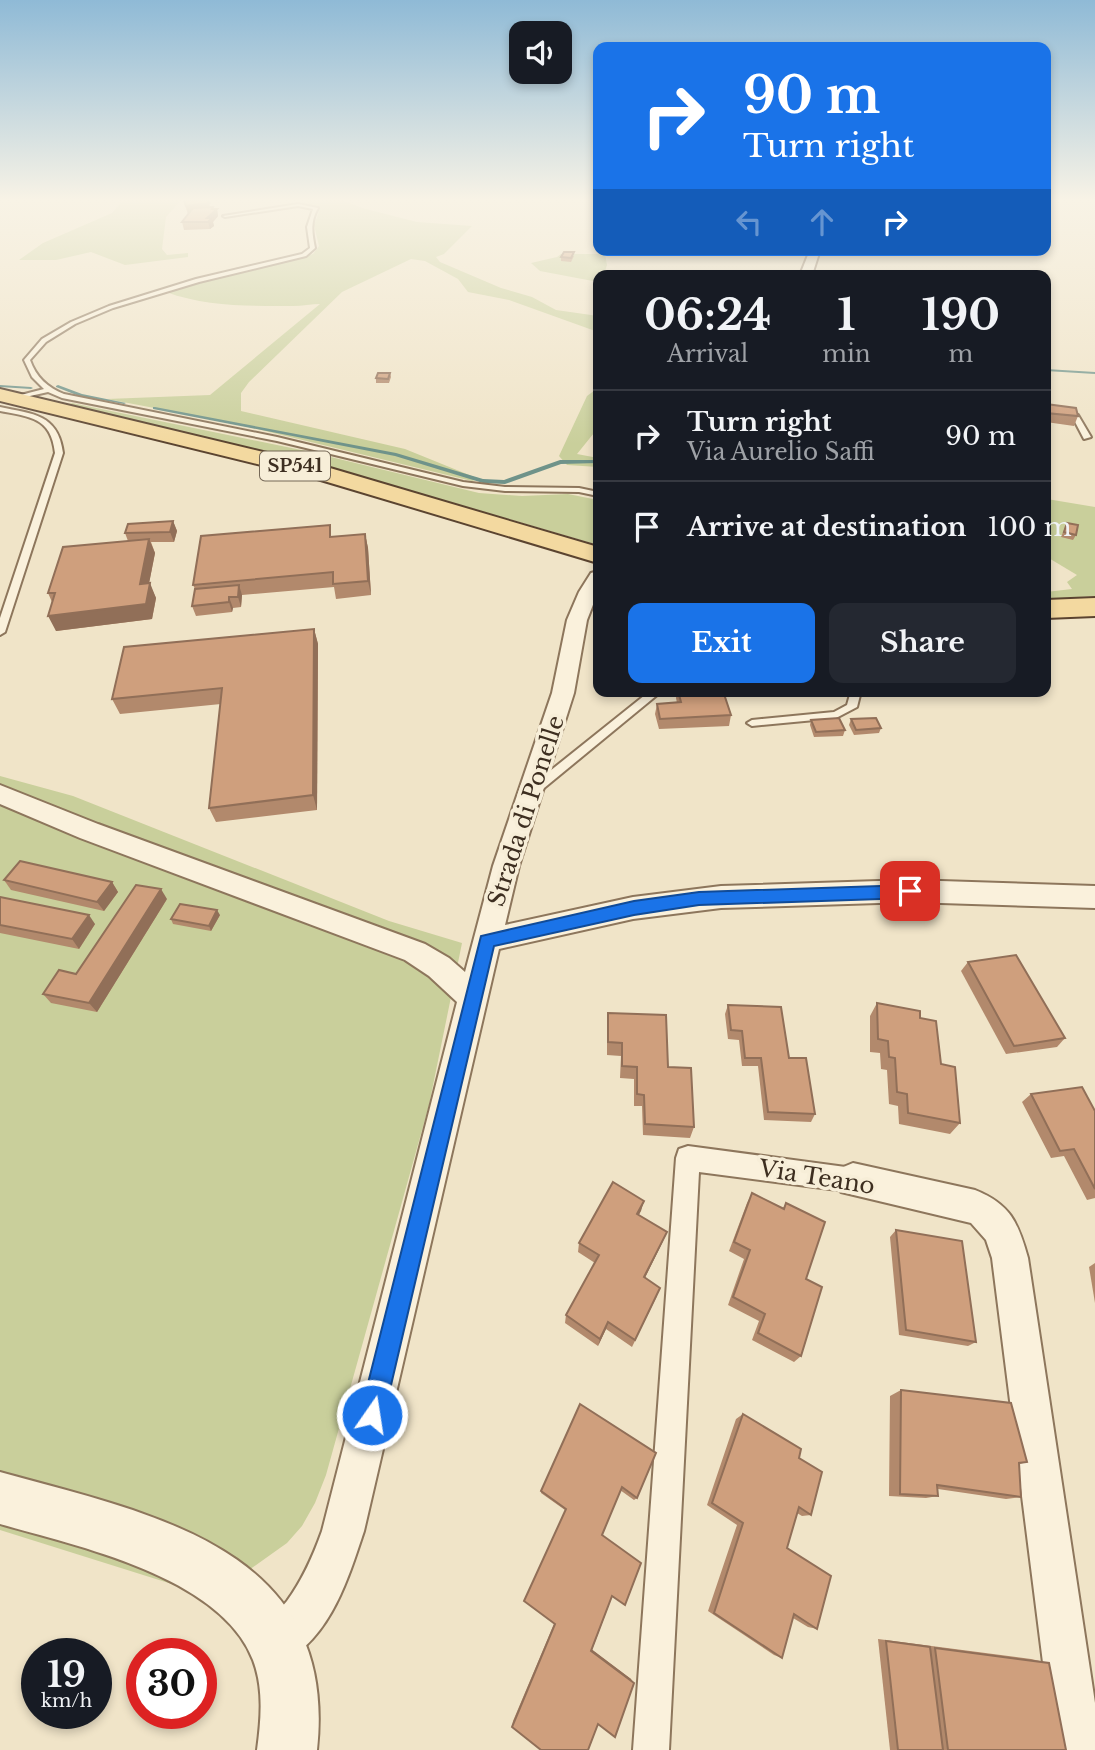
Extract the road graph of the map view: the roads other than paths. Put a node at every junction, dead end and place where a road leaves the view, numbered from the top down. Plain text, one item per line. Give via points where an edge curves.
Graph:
1 (200, 282) edge
2 (55, 398) junction
3 (4, 401) edge
4 (1051, 411) edge
5 (1087, 437) dead end
6 (593, 493) edge
7 (593, 553) edge
8 (593, 588) edge
9 (1095, 607) edge
10 (1051, 609) edge
11 (0, 632) edge
12 (650, 697) edge
13 (855, 697) edge
14 (752, 723) dead end
15 (0, 794) edge
16 (529, 794) junction
17 (1095, 897) edge
18 (486, 940) junction
19 (473, 998) junction
20 (852, 1181) joint
21 (0, 1498) edge
22 (275, 1643) junction
23 (287, 1750) edge
24 (651, 1750) edge
25 (1079, 1750) edge

1 - 2 lane via 137,298 40,343 27,360
2 - 3 main road, SP541
2 - 6 lane via 264,437 463,484
2 - 7 main road, SP541
3 - 11 lane via 49,423 58,434 59,453
4 - 5 lane via 1076,416
8 - 16 street, Strada di Ponelle via 576,620 563,694
9 - 10 main road
12 - 16 lane
13 - 14 lane via 852,708 836,715
15 - 19 street via 415,952
16 - 18 street, Strada di Ponelle
17 - 18 street via 910,891 721,897 634,908
18 - 19 street, Strada di Ponelle
19 - 22 street, Strada di Ponelle via 343,1531 316,1600 297,1626
20 - 24 street, Via Teano via 688,1158
20 - 25 street, Via Teano via 975,1207 992,1217 1002,1231 1010,1258
21 - 22 street via 157,1545 197,1563 248,1602
22 - 23 street via 290,1695

